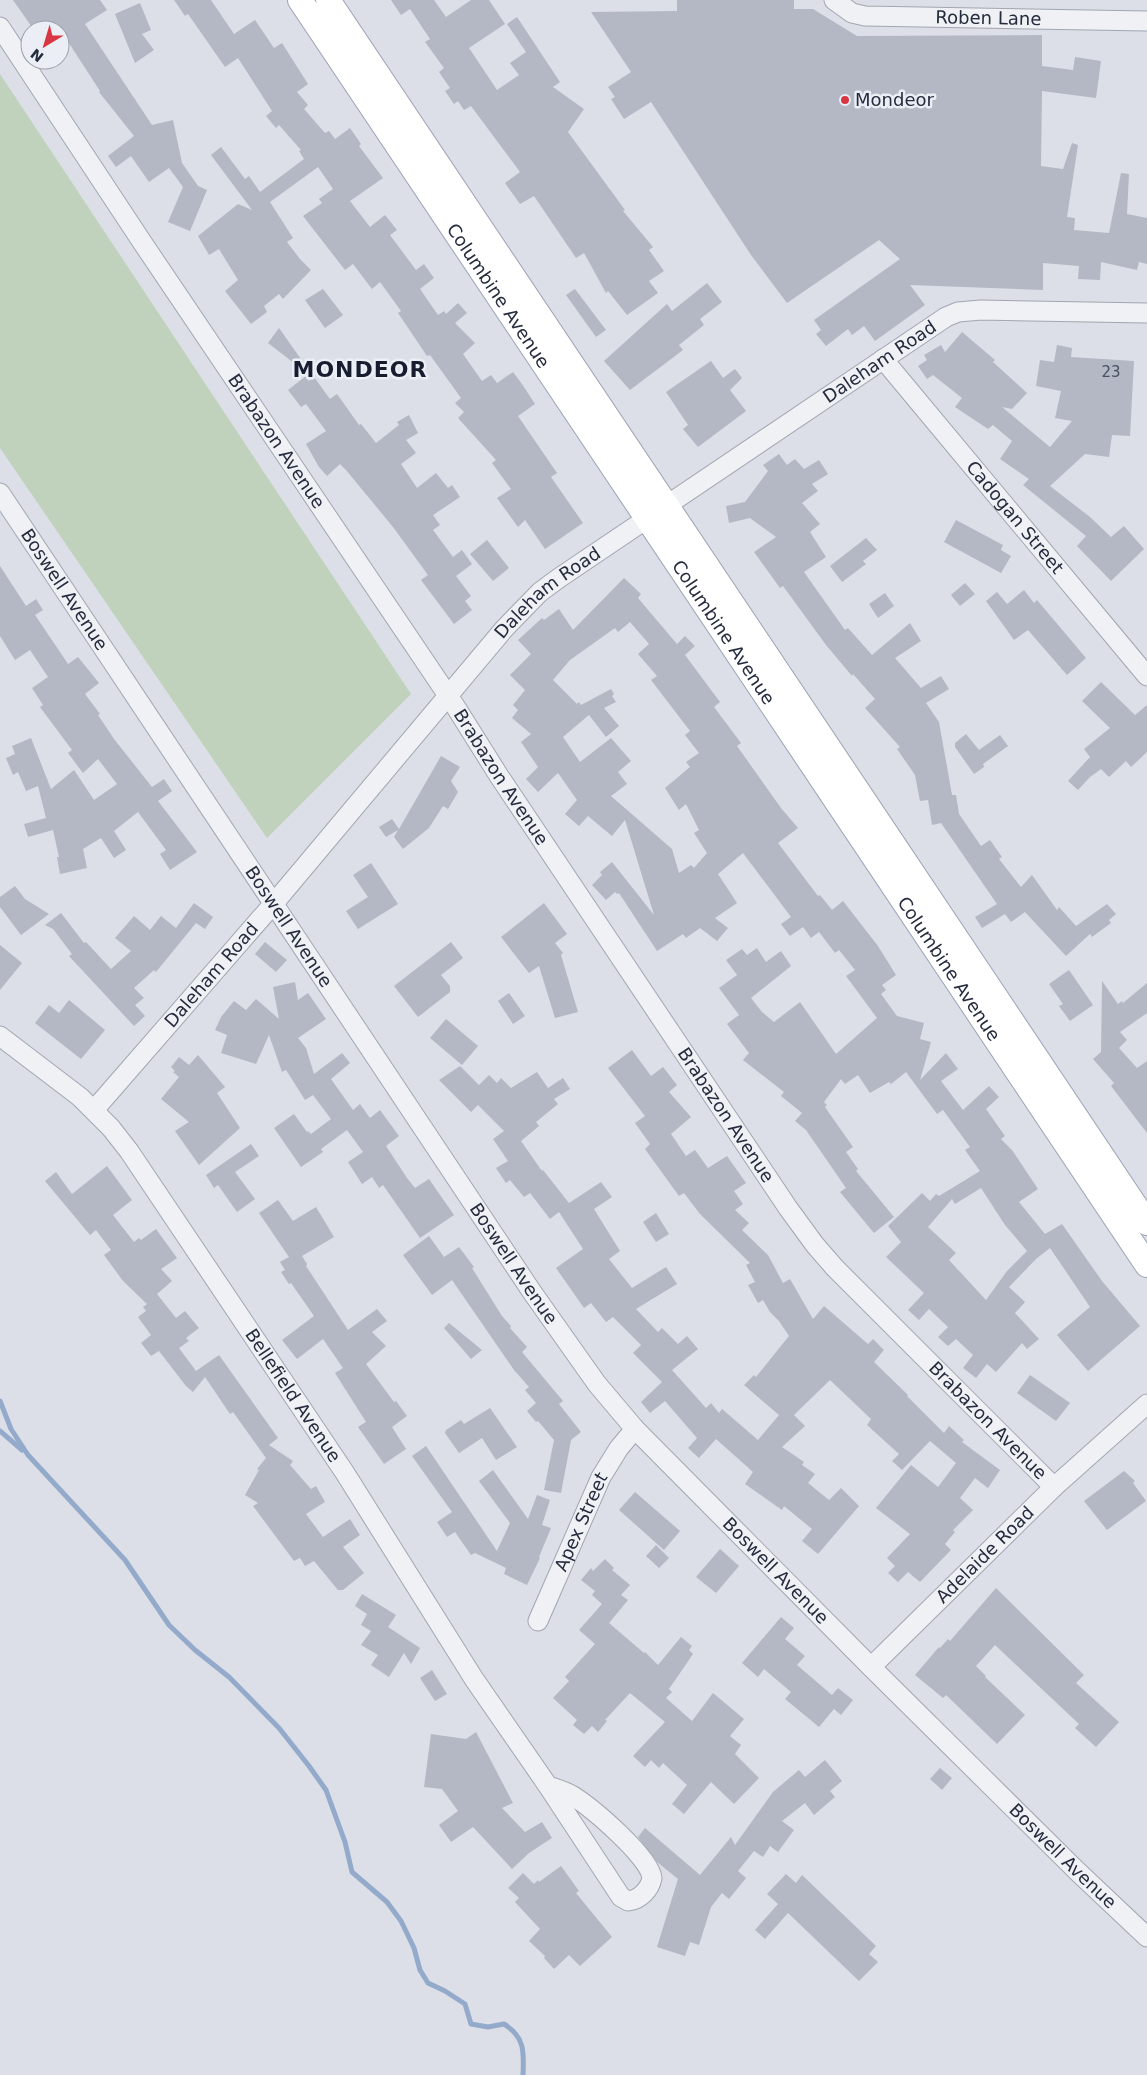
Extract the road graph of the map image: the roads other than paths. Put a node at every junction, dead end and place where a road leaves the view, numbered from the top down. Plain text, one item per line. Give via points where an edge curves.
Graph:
1 (300, 0) edge
2 (328, 0) edge
3 (834, 0) edge
4 (1147, 21) edge
5 (0, 27) edge
6 (338, 37) junction
7 (495, 270) junction
8 (1147, 314) edge
9 (883, 359) junction
10 (0, 493) edge
11 (666, 504) junction
12 (647, 518) junction
13 (1147, 676) edge
14 (448, 697) junction
15 (855, 787) junction
16 (835, 800) junction
17 (274, 902) junction
18 (0, 1036) edge
19 (1025, 1062) junction
20 (94, 1110) junction
21 (1147, 1223) edge
22 (1147, 1265) edge
23 (1147, 1404) edge
24 (635, 1429) junction
25 (1054, 1487) junction
26 (538, 1621) dead end
27 (871, 1667) junction
28 (548, 1786) junction
29 (1147, 1937) edge

1 - 6 main road, Columbine Avenue
2 - 6 main road, Columbine Avenue
3 - 4 street, Roben Lane via 852,13 864,16
5 - 14 street, Brabazon Avenue
6 - 7 main road, Columbine Avenue
7 - 11 main road, Columbine Avenue
7 - 12 main road, Columbine Avenue
8 - 9 street, Daleham Road via 958,312
9 - 11 street, Daleham Road
9 - 13 street, Cadogan Street
10 - 17 street, Boswell Avenue
11 - 12 street, Daleham Road
11 - 15 main road, Columbine Avenue
12 - 14 street, Daleham Road via 540,592 504,629
12 - 16 main road, Columbine Avenue
14 - 17 street, Daleham Road
14 - 25 street, Brabazon Avenue via 815,1244 835,1268
15 - 16 main road
15 - 19 main road, Columbine Avenue
16 - 19 main road, Columbine Avenue
17 - 20 street, Daleham Road
17 - 24 street, Boswell Avenue via 558,1330 614,1407
18 - 20 street, Bellefield Avenue via 64,1083
19 - 21 main road, Columbine Avenue
19 - 22 main road, Columbine Avenue
20 - 28 street, Bellefield Avenue via 130,1151 196,1248 345,1473 474,1679
23 - 25 street, Adelaide Road
24 - 26 street, Apex Street via 601,1477
24 - 27 street, Boswell Avenue
25 - 27 street, Adelaide Road
27 - 29 street, Boswell Avenue
28 - 28 street, Bellefield Avenue via 621,1897 628,1901 640,1898 652,1878 643,1860 582,1803

